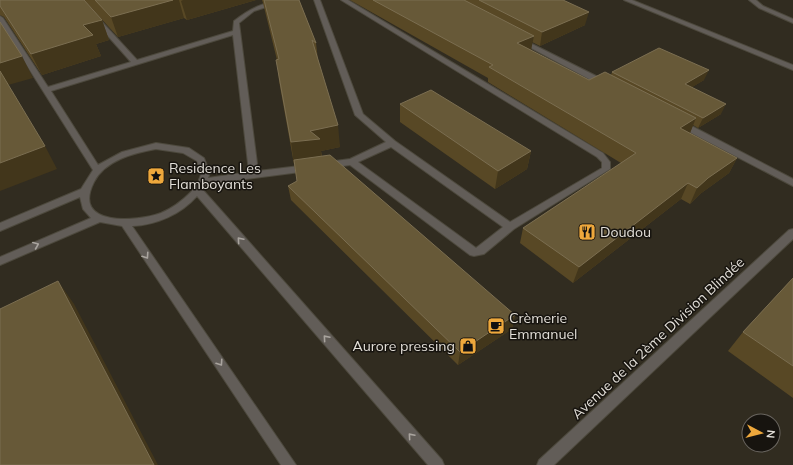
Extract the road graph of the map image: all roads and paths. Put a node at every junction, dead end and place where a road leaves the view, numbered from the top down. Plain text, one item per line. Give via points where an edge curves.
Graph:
1 (79, 0) edge
2 (284, 0) edge
3 (317, 0) edge
4 (344, 0) edge
5 (627, 0) edge
6 (752, 0) edge
7 (0, 18) edge
8 (793, 21) edge
9 (236, 32) junction
10 (513, 36) edge
11 (136, 63) junction
12 (793, 68) edge
13 (611, 88) edge
14 (47, 90) junction
15 (674, 120) edge
16 (392, 143) junction
17 (352, 162) junction
18 (97, 170) junction
19 (254, 175) junction
20 (205, 181) junction
21 (793, 183) edge
22 (84, 191) junction
23 (199, 192) junction
24 (100, 218) junction
25 (125, 224) junction
26 (0, 227) edge
27 (510, 227) junction
28 (793, 233) edge
29 (0, 261) edge
30 (289, 465) edge
31 (437, 465) edge
32 (544, 465) edge

1 - 11 street
2 - 9 street via 252,10 236,22
3 - 16 street via 360,115
4 - 27 street via 600,155 606,162 606,169
5 - 12 street
6 - 8 street via 761,7
7 - 14 street
9 - 11 street
9 - 19 street
10 - 13 street
11 - 14 street
14 - 18 street
15 - 21 street
16 - 17 street
16 - 27 street
17 - 19 street
17 - 27 street via 474,252 480,251
18 - 20 street via 124,154 150,147 171,146 195,154 202,161
18 - 22 street via 88,180
19 - 20 street
20 - 23 street
22 - 24 street via 85,202 90,211
22 - 26 street
23 - 25 street via 186,204 167,215
31 -> 23 street
24 - 25 street
29 -> 24 street
25 -> 30 street
28 - 32 street, Avenue de la 2ème Division Blindée

